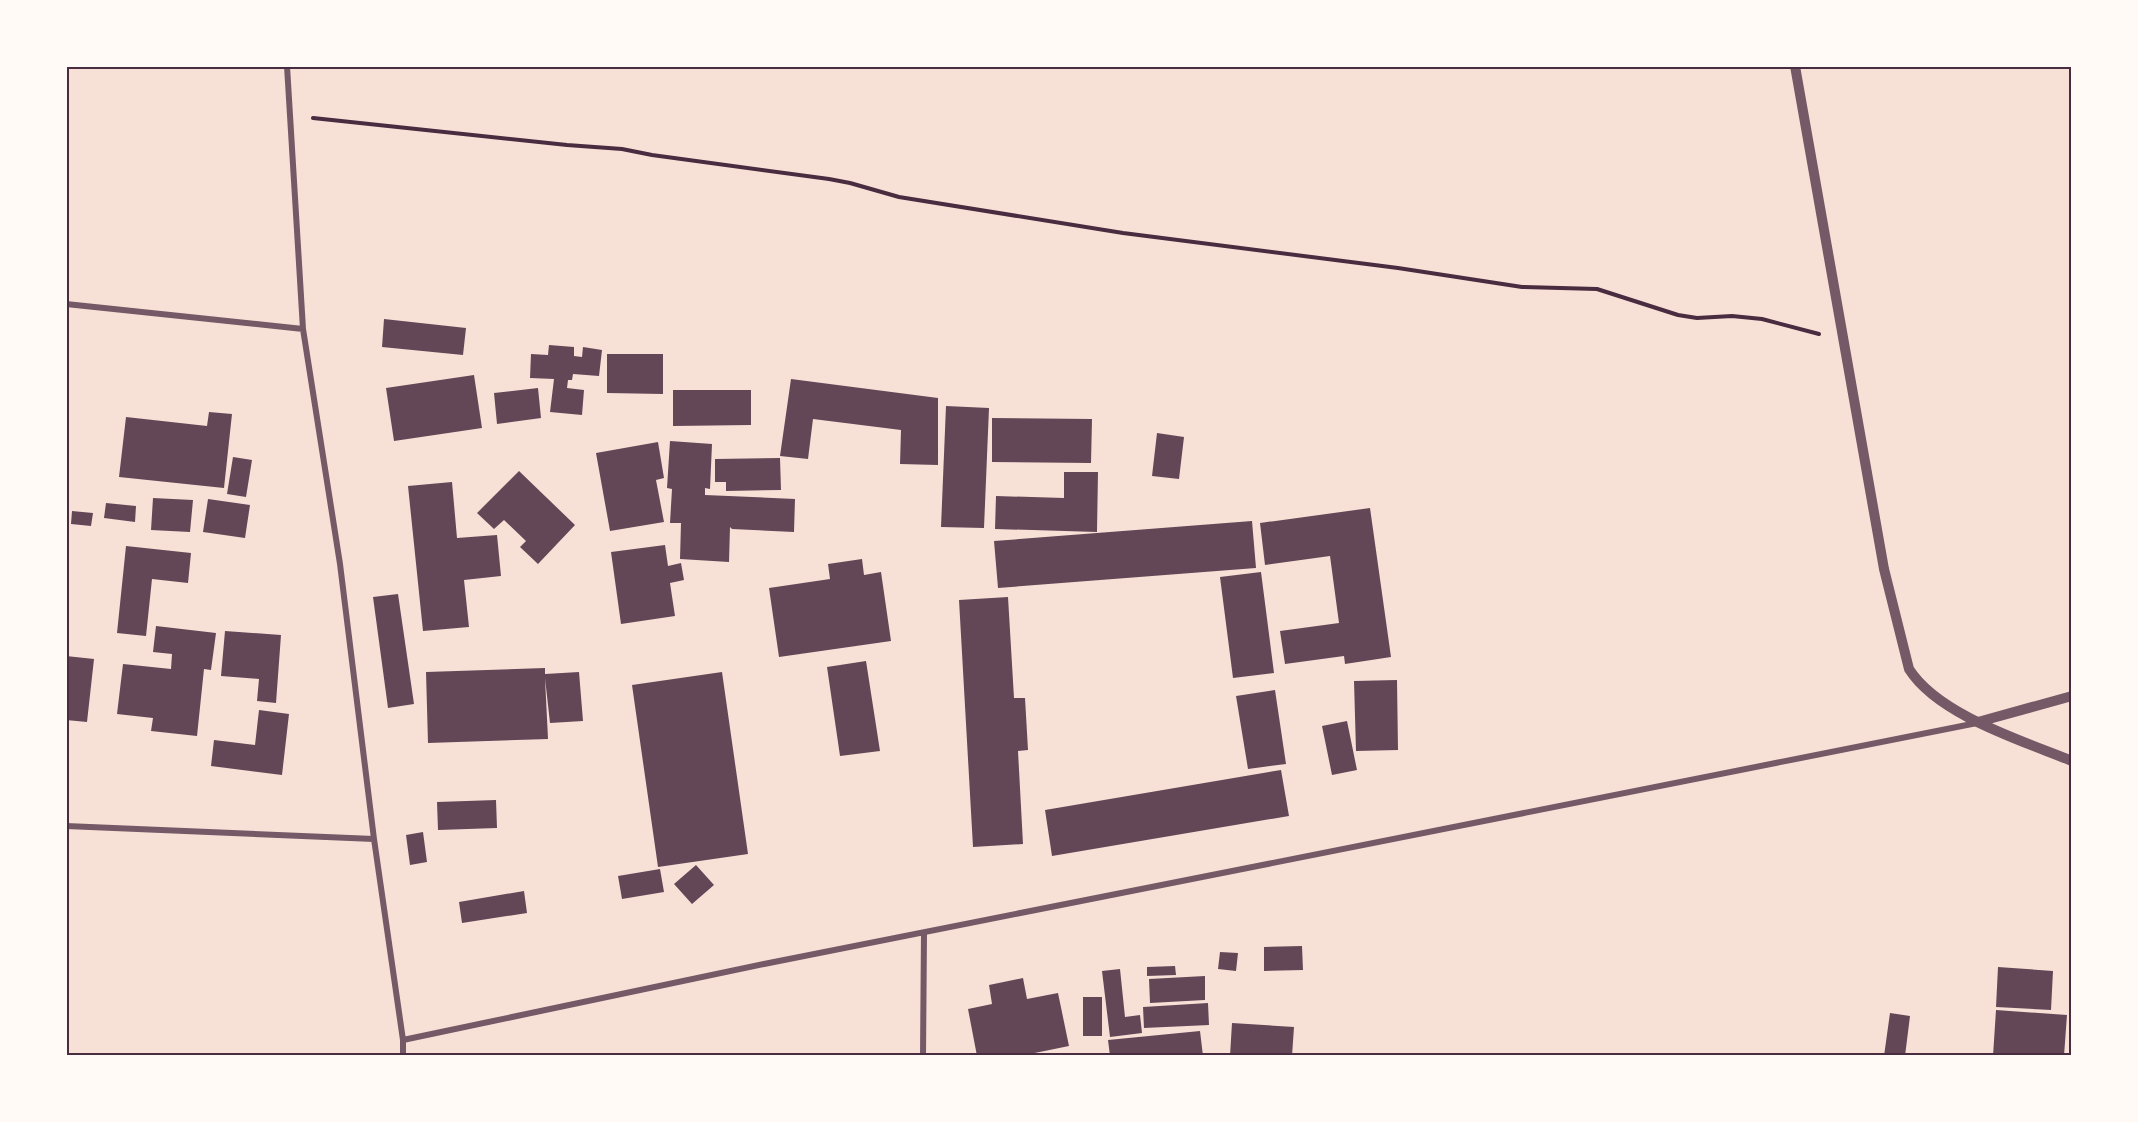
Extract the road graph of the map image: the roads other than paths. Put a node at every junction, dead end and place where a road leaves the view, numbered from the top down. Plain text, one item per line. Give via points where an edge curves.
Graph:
1 (287, 66) edge
2 (1796, 66) edge
3 (66, 304) edge
4 (303, 330) junction
5 (2072, 696) edge
6 (1978, 723) junction
7 (2072, 761) edge
8 (66, 826) edge
9 (374, 839) junction
10 (924, 933) junction
11 (403, 1040) junction
12 (403, 1056) edge
13 (923, 1056) edge

1 - 4 street
2 - 6 street via 1884,569 1909,669 1929,692
3 - 4 street
4 - 9 street via 340,564
5 - 6 street
6 - 7 street
6 - 10 street
8 - 9 street
9 - 11 street
10 - 11 street
10 - 13 street
11 - 12 street

